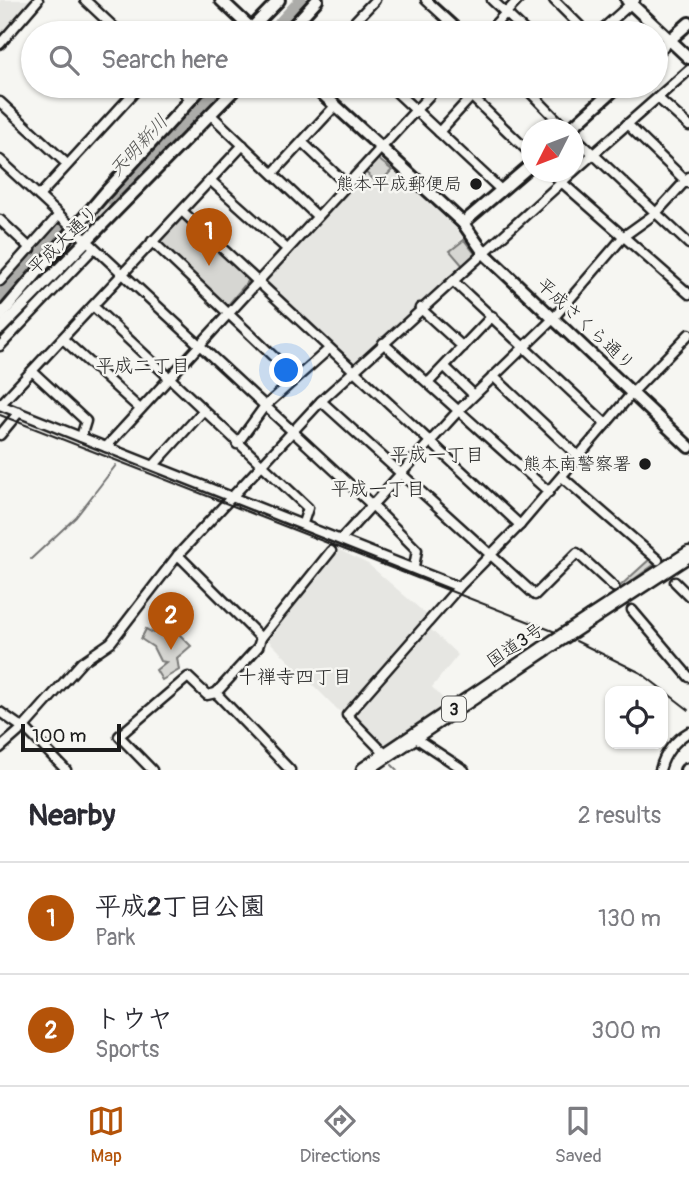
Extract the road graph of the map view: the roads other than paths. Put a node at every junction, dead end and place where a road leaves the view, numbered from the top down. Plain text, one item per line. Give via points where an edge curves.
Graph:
1 (38, 0) edge
2 (85, 0) edge
3 (279, 0) edge
4 (317, 0) edge
5 (375, 0) edge
6 (426, 0) edge
7 (492, 0) edge
8 (518, 0) edge
9 (554, 0) edge
10 (225, 1) edge
11 (631, 1) edge
12 (506, 13) junction
13 (107, 21) edge
14 (242, 21) edge
15 (261, 21) edge
16 (298, 21) edge
17 (355, 21) edge
18 (449, 21) edge
19 (498, 21) edge
20 (514, 21) edge
21 (575, 21) edge
22 (610, 21) edge
23 (650, 21) edge
24 (689, 23) edge
25 (669, 40) joint
26 (0, 44) edge
27 (689, 58) edge
28 (689, 70) edge
29 (668, 89) edge
30 (128, 98) edge
31 (226, 98) edge
32 (327, 98) edge
33 (403, 98) edge
34 (426, 98) edge
35 (469, 98) edge
36 (473, 98) edge
37 (537, 98) edge
38 (604, 98) edge
39 (658, 98) joint
40 (191, 100) edge
41 (0, 102) edge
42 (335, 105) junction
43 (415, 109) junction
44 (210, 114) junction
45 (557, 119) edge
46 (580, 119) edge
47 (627, 124) junction
48 (689, 127) edge
49 (439, 132) junction
50 (302, 142) junction
51 (243, 145) junction
52 (521, 145) edge
53 (584, 146) edge
54 (381, 147) junction
55 (593, 154) junction
56 (0, 160) edge
57 (584, 162) edge
58 (66, 163) junction
59 (273, 173) junction
60 (521, 173) edge
61 (211, 180) junction
62 (688, 180) edge
63 (560, 182) edge
64 (562, 182) edge
65 (345, 184) junction
66 (501, 190) junction
67 (39, 196) junction
68 (182, 211) junction
69 (656, 213) junction
70 (317, 215) junction
71 (58, 216) junction
72 (0, 220) edge
73 (463, 223) junction
74 (74, 231) junction
75 (624, 236) junction
76 (152, 241) junction
77 (689, 244) edge
78 (89, 246) junction
79 (31, 248) junction
80 (287, 249) junction
81 (484, 253) junction
82 (121, 276) junction
83 (0, 281) edge
84 (257, 281) junction
85 (453, 281) junction
86 (689, 294) edge
87 (93, 306) junction
88 (420, 308) junction
89 (228, 313) junction
90 (0, 316) edge
91 (492, 316) junction
92 (554, 317) junction
93 (0, 329) edge
94 (689, 334) edge
95 (63, 339) junction
96 (383, 343) junction
97 (0, 346) edge
98 (198, 346) junction
99 (463, 347) junction
100 (524, 347) junction
101 (329, 349) junction
102 (445, 367) junction
103 (352, 370) junction
104 (32, 371) junction
105 (493, 376) junction
106 (169, 378) junction
107 (296, 378) junction
108 (429, 382) junction
109 (633, 392) junction
110 (474, 395) junction
111 (321, 401) junction
112 (0, 405) edge
113 (264, 407) junction
114 (140, 409) junction
115 (460, 409) junction
116 (203, 411) junction
117 (19, 412) junction
118 (606, 424) junction
119 (292, 431) junction
120 (0, 435) edge
121 (81, 437) junction
122 (431, 443) junction
123 (237, 444) junction
124 (106, 447) junction
125 (689, 447) edge
126 (579, 457) junction
127 (261, 465) junction
128 (154, 466) junction
129 (402, 474) junction
130 (562, 477) junction
131 (549, 492) junction
132 (232, 495) junction
133 (373, 506) junction
134 (303, 523) junction
135 (520, 525) junction
136 (342, 538) junction
137 (331, 551) dead end
138 (689, 554) edge
139 (178, 555) junction
140 (490, 555) junction
141 (658, 560) dead end
142 (689, 561) edge
143 (414, 567) junction
144 (675, 582) dead end
145 (459, 587) junction
146 (614, 587) dead end
147 (689, 596) edge
148 (632, 610) dead end
149 (593, 621) junction
150 (261, 638) junction
151 (547, 652) junction
152 (689, 677) edge
153 (216, 693) junction
154 (0, 712) edge
155 (24, 727) junction
156 (689, 732) edge
157 (420, 741) junction
158 (0, 748) edge
159 (386, 755) junction
160 (148, 769) edge
161 (66, 770) edge
162 (290, 770) edge
163 (364, 770) edge
164 (376, 770) edge
165 (464, 770) edge
166 (660, 770) edge

1 - 26 street
2 - 13 street
3 - 15 street
4 - 16 street
5 - 17 street
6 - 18 street
7 - 12 street
8 - 12 street
9 - 21 street
10 - 14 street
11 - 22 street
11 - 23 street
12 - 19 street
12 - 20 street
24 - 25 street
25 - 27 street
28 - 29 street
30 - 58 street
31 - 44 street, 平成大通り
32 - 42 street, 平成さくら通り
33 - 43 street
34 - 43 street
35 - 49 street
36 - 52 street
37 - 45 street
38 - 46 street
39 - 47 street
39 - 48 street
40 - 74 street, 平成大通り
41 - 58 street
42 - 50 street
42 - 54 street, 平成さくら通り
43 - 49 street
43 - 54 street
44 - 51 street
44 - 78 street, 平成大通り
47 - 55 street
47 - 62 street
49 - 66 street
50 - 59 street
50 - 65 street
51 - 59 street
51 - 61 street
53 - 55 street
54 - 65 street
54 - 73 street, 平成さくら通り
55 - 57 street
55 - 69 street
56 - 67 street
58 - 67 street
59 - 70 street
60 - 66 street
61 - 68 street
61 - 80 street
62 - 69 street
63 - 81 street
64 - 75 street
65 - 70 street
66 - 73 street
67 - 71 street
68 - 76 street
68 - 84 street
69 - 75 street
69 - 77 street
70 - 80 street
71 - 74 street
71 - 79 street
72 - 79 street
73 - 81 street, 平成さくら通り
74 - 78 street
74 - 90 street, 平成大通り
75 - 86 street
75 - 92 street
76 - 82 street
76 - 89 street
78 - 82 street
78 - 93 street, 平成大通り
78 - 97 street
79 - 83 street
80 - 84 street
81 - 85 street
81 - 92 street, 平成さくら通り
82 - 87 street
82 - 98 street
84 - 89 street
84 - 101 street
85 - 88 street
85 - 91 street
87 - 95 street
87 - 106 street
88 - 96 street
88 - 99 street
89 - 98 street
89 - 107 street
91 - 99 street
91 - 100 street
92 - 100 street
92 - 109 street, 平成さくら通り
94 - 109 street
95 - 104 street
95 - 114 street
96 - 103 street
96 - 108 street
98 - 106 street
98 - 113 street
99 - 102 street
100 - 105 street
100 - 118 street
101 - 103 street
101 - 107 street
102 - 108 street
102 - 110 street
103 - 111 street
103 - 122 street
104 - 112 street
104 - 121 street via 86,421
105 - 110 street
105 - 126 street
106 - 114 street
106 - 116 street
107 - 113 street
108 - 115 street
109 - 118 street
109 - 125 street, 平成さくら通り
110 - 115 street
111 - 119 street
111 - 129 street
112 - 117 street
113 - 119 street
113 - 123 street
114 - 124 street
115 - 122 street
115 - 131 street
116 - 123 street
116 - 128 street
117 - 120 street
117 - 121 street
118 - 126 street
119 - 127 street
119 - 133 street
121 - 124 street
122 - 129 street
122 - 135 street
123 - 127 street
124 - 128 street
126 - 130 street
127 - 132 street
127 - 134 street via 308,508
128 - 132 street
129 - 133 street
129 - 140 street
130 - 131 street
130 - 141 street
131 - 135 street
132 - 134 street
132 - 139 street
133 - 136 street
133 - 143 street via 417,550
134 - 136 street
135 - 140 street
136 - 143 street
137 - 150 street
138 - 149 highway, 国道3号 / 3
139 - 150 street
139 - 155 street via 111,642 82,662
140 - 145 street
140 - 146 street via 535,596 577,554
142 - 149 highway, 国道3号 / 3
143 - 145 street
144 - 147 street
145 - 159 street via 347,715
148 - 152 street
149 - 151 highway, 国道3号 / 3, bridge
150 - 153 street
151 - 157 highway, 国道3号 / 3
151 - 159 highway, 国道3号 / 3
153 - 160 street via 207,695 188,677 119,736
153 - 162 street
154 - 155 street
155 - 158 street
155 - 161 street
156 - 166 street via 679,738
157 - 164 highway, 国道3号 / 3
157 - 165 street
159 - 163 highway, 国道3号 / 3

